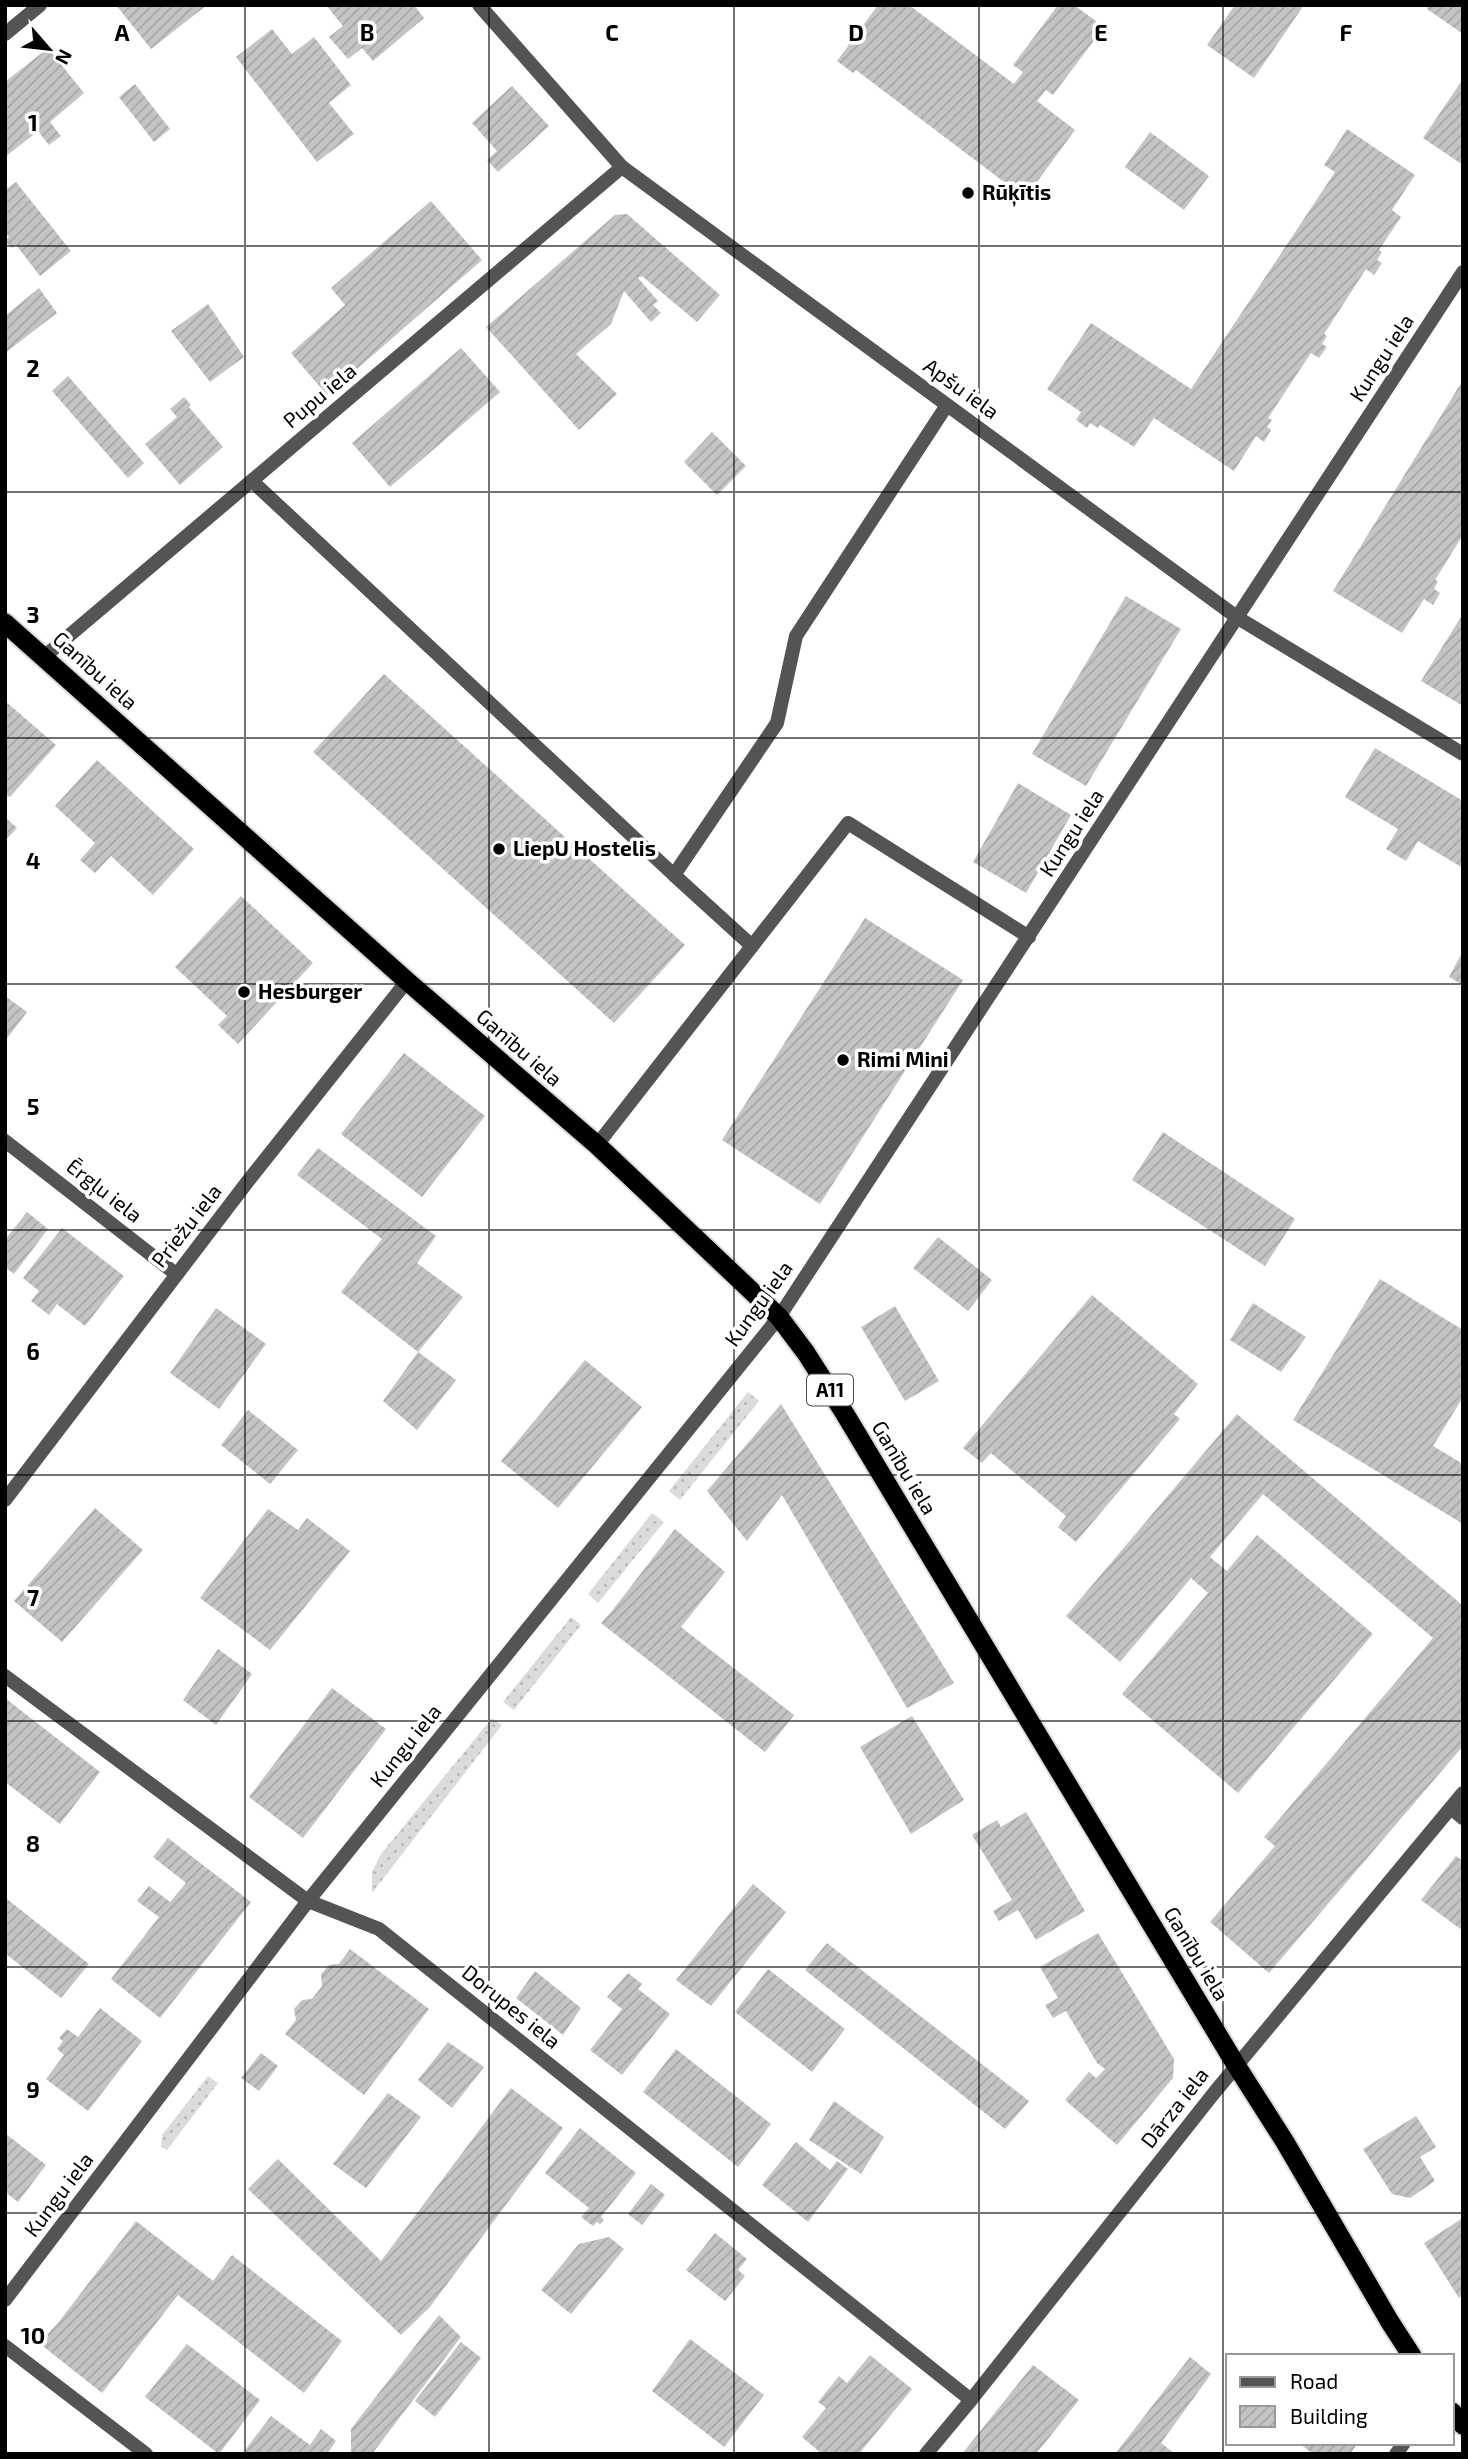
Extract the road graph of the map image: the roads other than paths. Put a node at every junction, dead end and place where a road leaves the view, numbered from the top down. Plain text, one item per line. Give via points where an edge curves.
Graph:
1 (40, 5) edge
2 (479, 5) edge
3 (5, 34) edge
4 (622, 167) junction
5 (1463, 272) edge
6 (947, 405) junction
7 (252, 481) junction
8 (1238, 618) junction
9 (5, 623) edge
10 (45, 656) junction
11 (1463, 754) edge
12 (674, 875) junction
13 (1029, 937) junction
14 (752, 946) junction
15 (407, 981) junction
16 (5, 1140) edge
17 (597, 1145) junction
18 (176, 1274) junction
19 (779, 1317) junction
20 (5, 1500) edge
21 (5, 1676) edge
22 (1463, 1793) edge
23 (1451, 1808) junction
24 (1463, 1818) edge
25 (308, 1901) junction
26 (1236, 2065) junction
27 (5, 2300) edge
28 (5, 2346) edge
29 (1411, 2354) edge
30 (971, 2400) junction
31 (146, 2454) edge
32 (926, 2454) edge

1 - 3 street
2 - 4 street, Apšu iela
4 - 6 street, Apšu iela
4 - 7 street, Pupu iela
5 - 8 street, Kungu iela
6 - 8 street, Apšu iela
6 - 12 street via 796,636 777,723
7 - 10 street, Pupu iela
7 - 12 street
8 - 11 street, Apšu iela
8 - 13 street, Kungu iela
9 - 10 highway, Ganību iela / A11
10 - 15 highway, Ganību iela / A11
12 - 14 street
13 - 14 street via 848,823
13 - 19 street, Kungu iela
14 - 17 street
15 - 17 highway, Ganību iela / A11
15 - 18 street, Priežu iela
16 - 18 street, Ērgļu iela
17 - 19 highway, Ganību iela / A11
18 - 20 street, Priežu iela
19 - 25 street, Kungu iela
19 - 26 highway, Ganību iela / A11 via 845,1414
21 - 25 street, Dorupes iela
22 - 23 street, Dārza iela
23 - 24 street
23 - 26 street, Dārza iela
25 - 27 street, Kungu iela
25 - 30 street, Dorupes iela via 379,1929
26 - 29 highway, Ganību iela / A11
26 - 30 street, Dārza iela
28 - 31 street
30 - 32 street, Dārza iela

